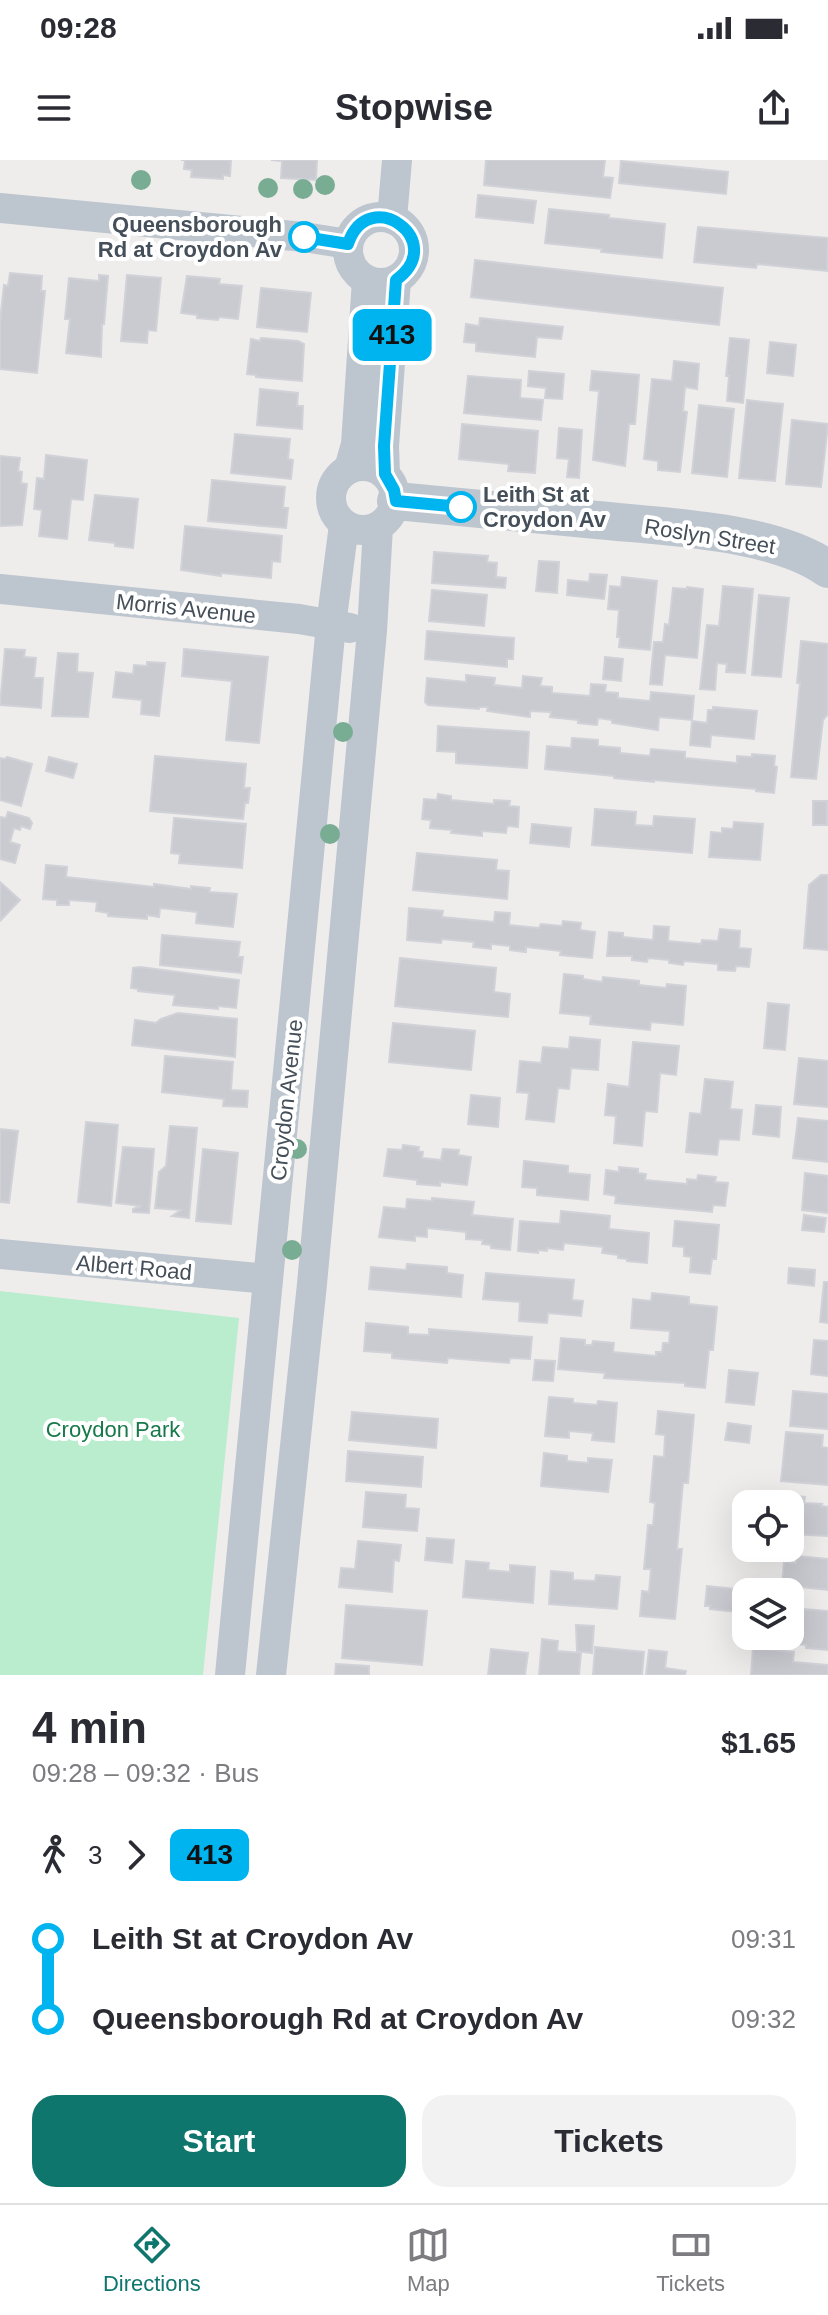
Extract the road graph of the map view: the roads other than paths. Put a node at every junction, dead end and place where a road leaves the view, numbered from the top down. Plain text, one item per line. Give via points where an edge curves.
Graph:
1 (397, 160) edge
2 (0, 208) edge
3 (392, 219) junction
4 (348, 244) junction
5 (381, 280) junction
6 (349, 469) junction
7 (386, 501) junction
8 (344, 525) junction
9 (828, 569) edge
10 (0, 589) edge
11 (331, 625) junction
12 (372, 631) junction
13 (302, 947) junction
14 (342, 952) junction
15 (0, 1254) edge
16 (268, 1279) junction
17 (230, 1675) edge
18 (271, 1675) edge

1 - 3 street
2 - 4 street
3 - 4 street via 364,222
3 - 5 street via 407,230 414,248 409,267
4 - 5 street via 354,270
5 - 6 street
5 - 7 street, Croydon Avenue
6 - 7 street via 368,467
6 - 8 street via 335,482 331,500
7 - 8 street via 361,531
7 - 9 street, Roslyn Street via 747,538 777,545
7 - 12 street, Croydon Avenue
8 - 11 street, Croydon Avenue
10 - 11 street, Morris Avenue
11 - 12 street, Morris Avenue
11 - 13 street, Croydon Avenue
12 - 14 street, Croydon Avenue
13 - 14 street
13 - 16 street, Croydon Avenue
14 - 18 street, Croydon Avenue
15 - 16 street, Albert Road
16 - 17 street, Croydon Avenue

